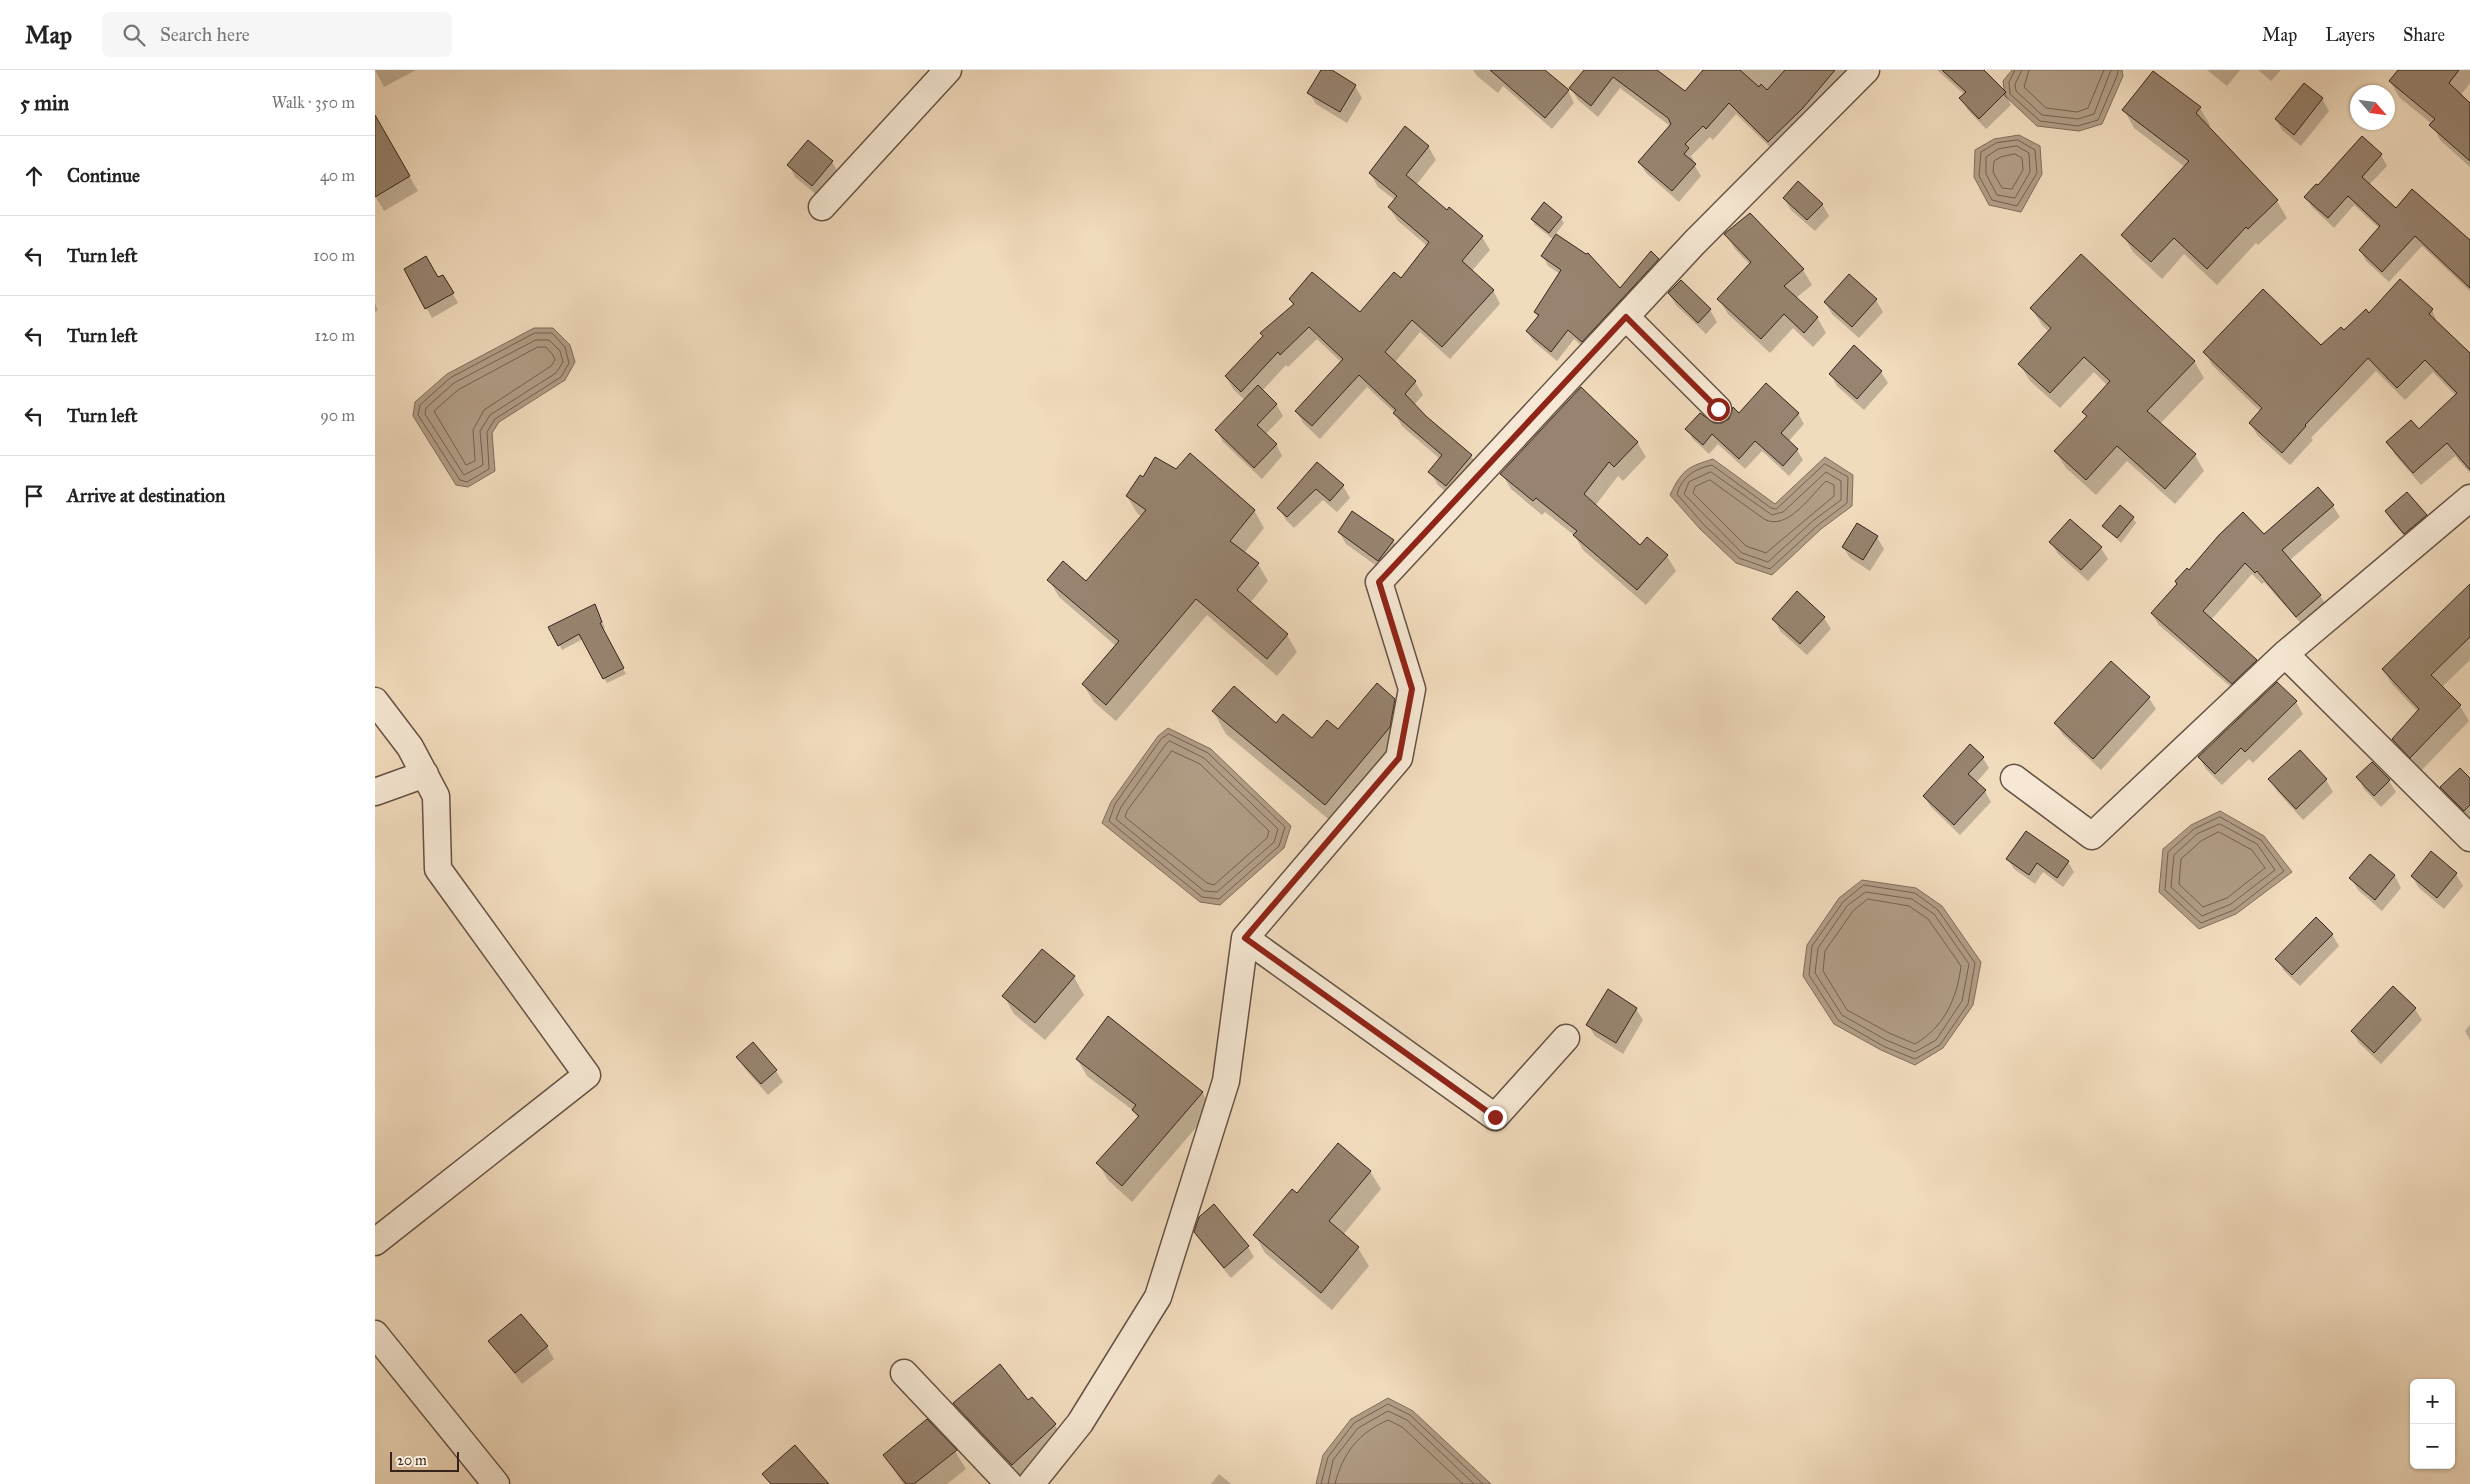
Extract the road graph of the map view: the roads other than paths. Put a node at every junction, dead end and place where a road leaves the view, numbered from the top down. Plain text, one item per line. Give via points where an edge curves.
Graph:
1 (948, 70) edge
2 (1866, 70) edge
3 (822, 206) dead end
4 (1626, 317) junction
5 (1718, 409) dead end
6 (2470, 498) edge
7 (2285, 654) junction
8 (375, 700) edge
9 (425, 774) junction
10 (2014, 778) dead end
11 (375, 792) edge
12 (2470, 838) edge
13 (1245, 938) junction
14 (1565, 1038) dead end
15 (375, 1242) edge
16 (375, 1334) edge
17 (904, 1372) dead end
18 (496, 1484) edge
19 (1009, 1484) edge
20 (1031, 1484) edge

1 - 3 street
2 - 4 street via 1694,243
4 - 5 street
4 - 13 street via 1379,582 1412,689 1399,758
6 - 7 street
7 - 10 street via 2092,836
7 - 12 street
8 - 9 street via 410,747
9 - 11 street
9 - 15 street via 437,796 438,869 587,1075
13 - 14 street via 1495,1117
13 - 20 street via 1226,1081 1158,1297 1080,1424
16 - 18 street
17 - 19 street

